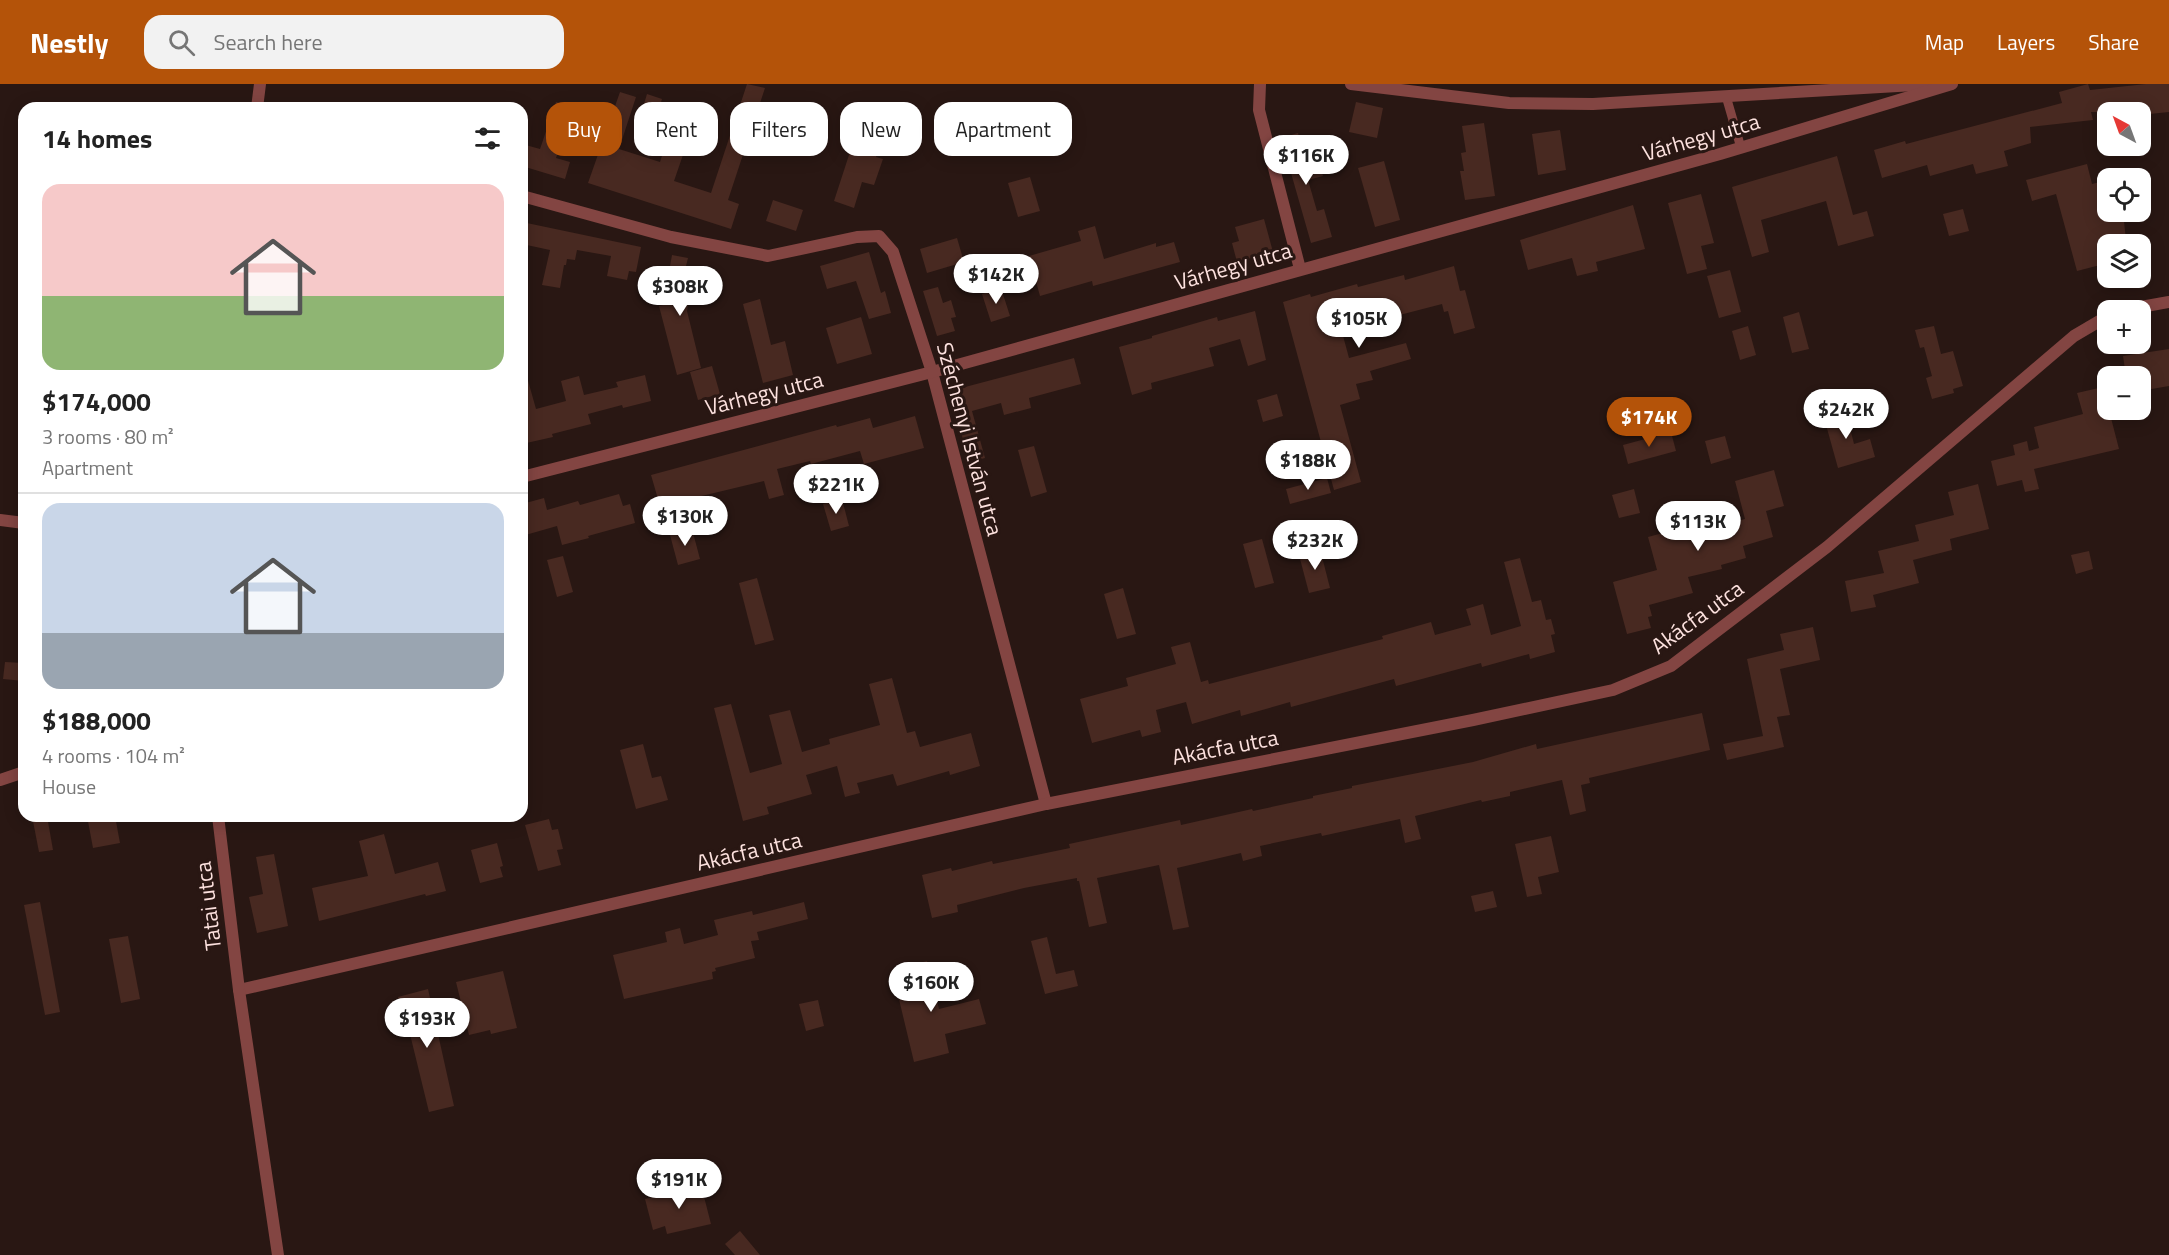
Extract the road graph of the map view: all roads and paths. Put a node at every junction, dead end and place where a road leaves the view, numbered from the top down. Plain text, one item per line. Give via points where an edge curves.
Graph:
1 (260, 84) edge
2 (1260, 84) edge
3 (1351, 84) edge
4 (1932, 84) edge
5 (1952, 84) edge
6 (1726, 96) junction
7 (258, 102) edge
8 (1741, 148) junction
9 (528, 198) edge
10 (1300, 269) junction
11 (2169, 302) edge
12 (2151, 305) edge
13 (2097, 322) edge
14 (932, 372) junction
15 (528, 475) edge
16 (0, 520) edge
17 (18, 522) edge
18 (18, 774) edge
19 (0, 780) edge
20 (1046, 804) junction
21 (219, 822) edge
22 (239, 990) junction
23 (278, 1255) edge

1 - 7 street
2 - 10 street via 1259,110
3 - 6 street, Várhegy utca via 1509,103 1593,104
4 - 6 street, Várhegy utca
5 - 8 street, Várhegy utca
6 - 8 lane
8 - 10 street, Várhegy utca
9 - 14 street, Széchenyi István utca via 671,237 768,256 879,236 893,252
10 - 14 street, Várhegy utca
11 - 12 street
13 - 20 street, Akácfa utca via 2074,336 1827,547 1671,666 1613,690
14 - 15 street, Várhegy utca
14 - 20 street, Széchenyi István utca
16 - 17 street
18 - 19 street
20 - 22 street, Akácfa utca
21 - 22 street, Tatai utca
22 - 23 street, Tatai utca

